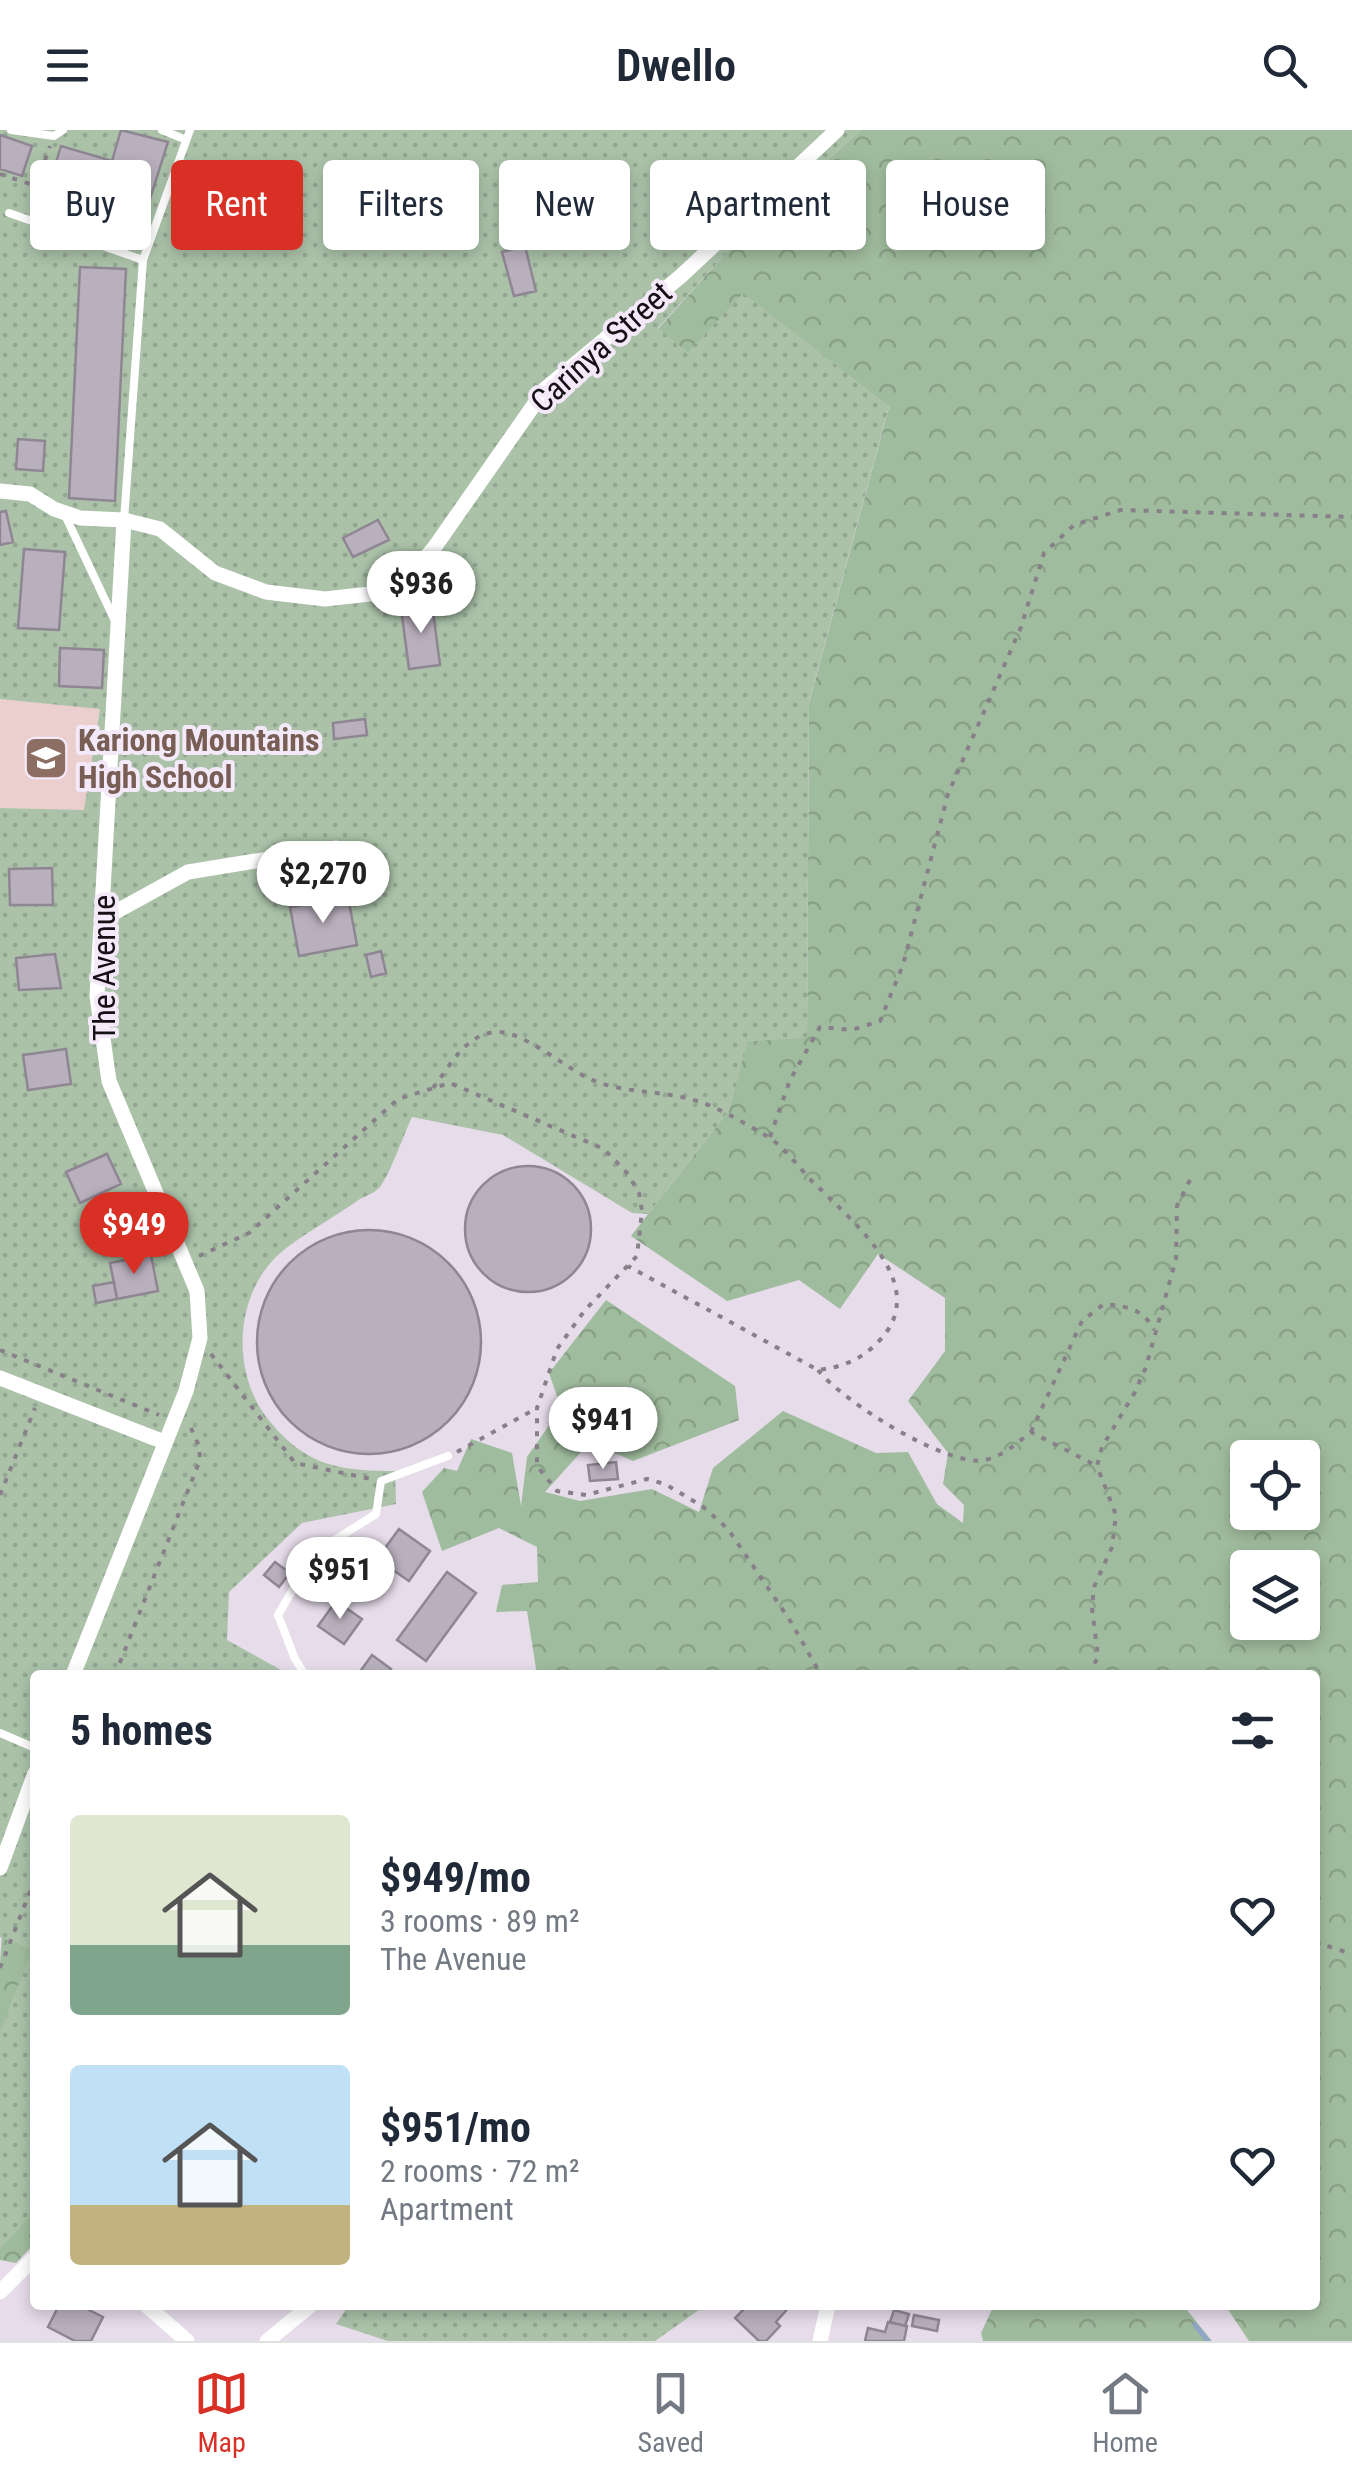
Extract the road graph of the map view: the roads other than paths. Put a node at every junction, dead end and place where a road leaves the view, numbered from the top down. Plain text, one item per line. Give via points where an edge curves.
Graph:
1 (11, 130) edge
2 (63, 130) edge
3 (162, 130) edge
4 (837, 130) edge
5 (187, 134) edge
6 (9, 213) dead end
7 (143, 260) junction
8 (0, 491) edge
9 (64, 512) junction
10 (124, 520) junction
11 (120, 632) junction
12 (336, 848) dead end
13 (101, 920) junction
14 (0, 1378) edge
15 (164, 1442) junction
16 (448, 1456) road end
17 (75, 1670) edge
18 (303, 1670) edge
19 (0, 1733) edge
20 (30, 1746) edge
21 (30, 1787) edge
22 (0, 1868) edge
23 (30, 2262) edge
24 (0, 2292) edge
25 (152, 2310) edge
26 (304, 2310) edge
27 (827, 2310) edge
28 (187, 2341) edge
29 (267, 2341) edge
30 (820, 2341) edge

1 - 2 lane via 54,136
3 - 5 lane
4 - 10 street, Carinya Street via 681,276 546,389 405,581 325,599 266,592 215,573 160,529
5 - 7 lane
6 - 7 lane
7 - 10 lane
8 - 9 street, Carinya Street via 30,494
9 - 10 street, Carinya Street
9 - 11 lane
10 - 11 street, The Avenue
11 - 13 street, The Avenue
12 - 13 street via 188,872
13 - 15 street, The Avenue via 97,996 109,1082 198,1291 200,1338
14 - 15 street
15 - 17 street, The Avenue
16 - 18 lane via 381,1481 376,1514 314,1553 278,1615
19 - 20 lane
21 - 22 street
23 - 24 street
25 - 28 street
26 - 29 street
27 - 30 street

